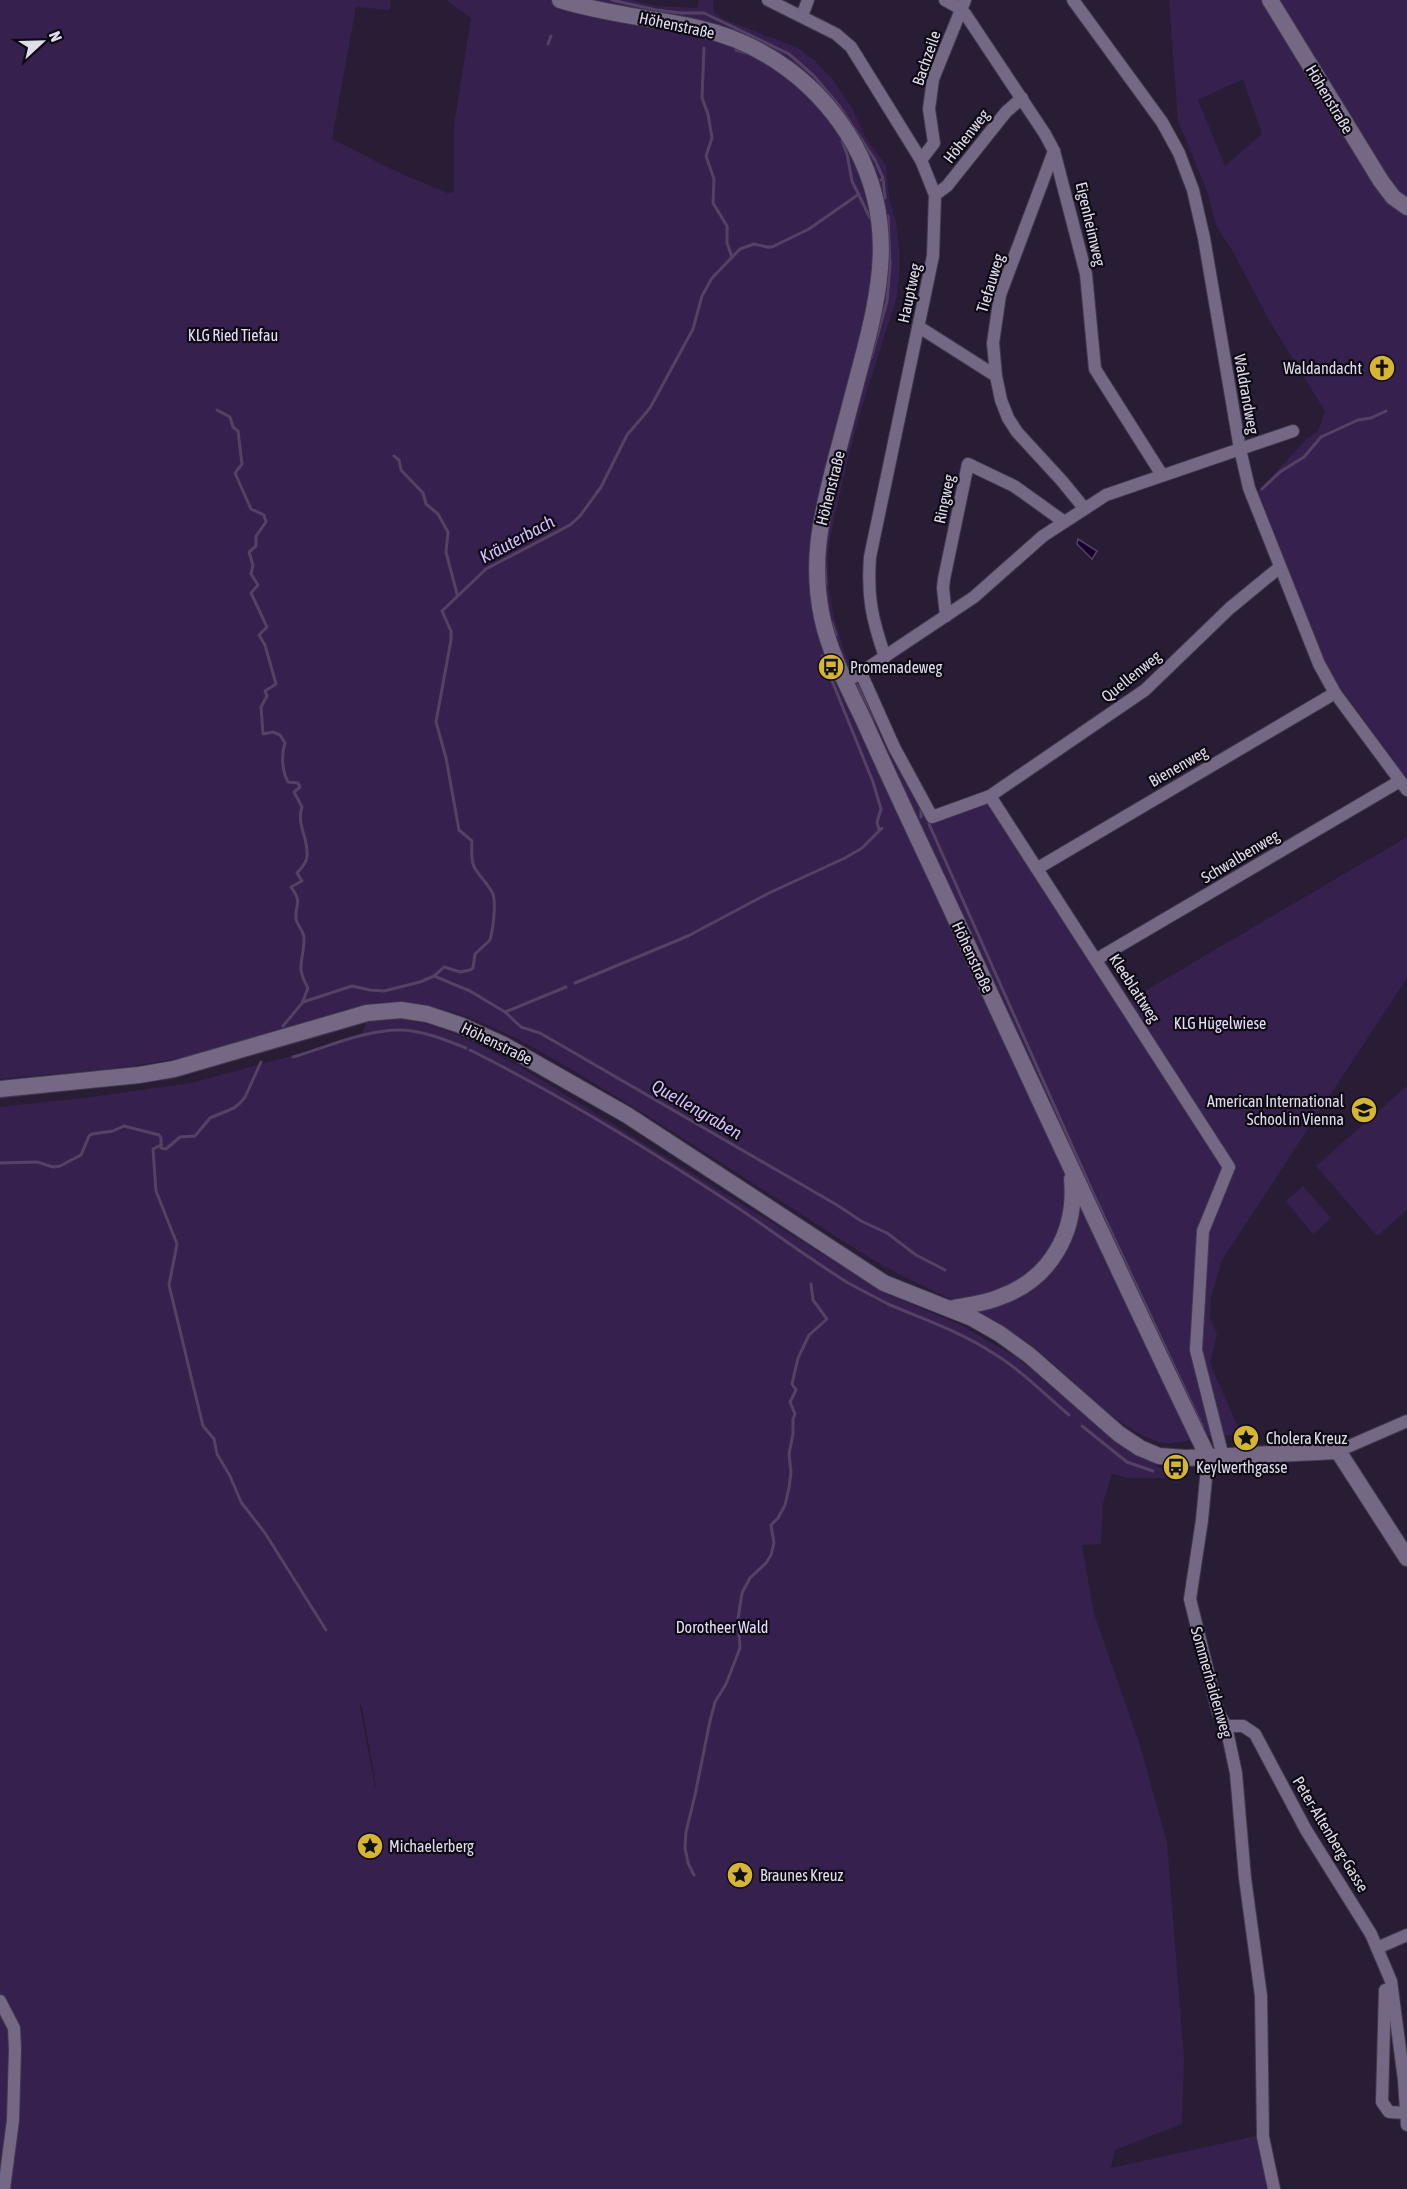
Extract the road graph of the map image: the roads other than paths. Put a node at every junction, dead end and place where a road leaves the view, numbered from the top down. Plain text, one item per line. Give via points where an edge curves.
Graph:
1 (560, 0) edge
2 (768, 0) edge
3 (808, 0) edge
4 (945, 0) edge
5 (1072, 0) edge
6 (1270, 0) edge
7 (963, 5) edge
8 (802, 16) junction
9 (1022, 98) junction
10 (1054, 151) junction
11 (921, 160) junction
12 (935, 195) junction
13 (1407, 207) edge
14 (919, 327) junction
15 (996, 376) junction
16 (1293, 431) dead end
17 (1240, 449) junction
18 (1162, 475) junction
19 (1084, 508) junction
20 (1063, 521) junction
21 (1280, 567) junction
22 (946, 616) junction
23 (885, 657) junction
24 (861, 673) junction
25 (846, 682) junction
26 (1335, 693) junction
27 (1403, 785) edge
28 (990, 796) junction
29 (1038, 868) junction
30 (1097, 959) junction
31 (0, 1089) edge
32 (1071, 1169) junction
33 (950, 1309) junction
34 (1407, 1421) edge
35 (1338, 1450) junction
36 (1216, 1457) junction
37 (1407, 1558) edge
38 (1226, 1726) junction
39 (1407, 1935) edge
40 (1377, 1948) junction
41 (0, 2001) edge
42 (1406, 2113) edge
43 (1407, 2125) edge
44 (4, 2189) edge
45 (1274, 2189) edge

1 - 25 street, Höhenstraße via 702,28 769,55 801,78 831,111 865,167 881,229 878,291 823,507 816,557 824,628
2 - 8 street, Hauptweg
3 - 8 street
4 - 7 street, Eigenheimweg
5 - 17 street, Waldrandweg via 1162,122 1193,190
6 - 13 street, Höhenstraße via 1364,154 1393,197
7 - 9 street, Eigenheimweg
7 - 11 street, Bachzeile via 933,79 929,109 934,143
8 - 11 street, Hauptweg via 851,47
9 - 10 street, Eigenheimweg
9 - 12 street, Höhenweg
10 - 15 street, Tiefauweg via 1000,295 993,343
10 - 18 street, Eigenheimweg via 1084,263 1095,369
11 - 12 street, Hauptweg
12 - 14 street, Hauptweg via 933,256
14 - 15 street
14 - 23 street, Hauptweg via 870,557 870,608
15 - 19 street, Tiefauweg via 1001,400 1017,432
16 - 17 street
17 - 18 street
17 - 21 street, Waldrandweg via 1249,488
18 - 19 street via 1106,495
19 - 20 street
20 - 22 street via 975,597
20 - 22 street, Ringweg via 1014,486 968,464 944,579
21 - 26 street, Waldrandweg via 1319,664
21 - 28 street, Quellenweg via 1230,608 1145,690
22 - 23 street
23 - 24 street
24 - 25 street
24 - 28 street via 894,747 932,817
25 - 32 street, Höhenstraße
26 - 27 street, Waldrandweg
26 - 29 street, Bienenweg
27 - 30 street, Schwalbenweg
28 - 29 street, Kleeblattweg
29 - 30 street, Kleeblattweg
30 - 36 street, Kleeblattweg via 1229,1167 1203,1231 1196,1350
31 - 33 street, Höhenstraße via 156,1072 342,1019 389,1011 427,1014 460,1025 536,1062 627,1115 864,1271 904,1292
32 - 33 street, Höhenstraße via 1073,1201 1069,1224 1048,1264 1015,1291
32 - 36 street
33 - 36 street via 1015,1344 1140,1448 1166,1457
34 - 35 street
35 - 36 street
35 - 37 street
36 - 38 street, Sommerhaidenweg via 1190,1599 1218,1712
38 - 40 street, Peter-Altenberg-Gasse via 1243,1726 1255,1734 1306,1830 1356,1907
38 - 45 street, Sommerhaidenweg via 1236,1773 1261,1996 1263,2137
39 - 40 street
40 - 42 street, Peter-Altenberg-Gasse via 1391,1981
40 - 42 street, Peter-Altenberg-Gasse via 1386,2002 1382,2102 1389,2112
41 - 44 street via 14,2028 15,2049 13,2120
42 - 43 street, Peter-Altenberg-Gasse

